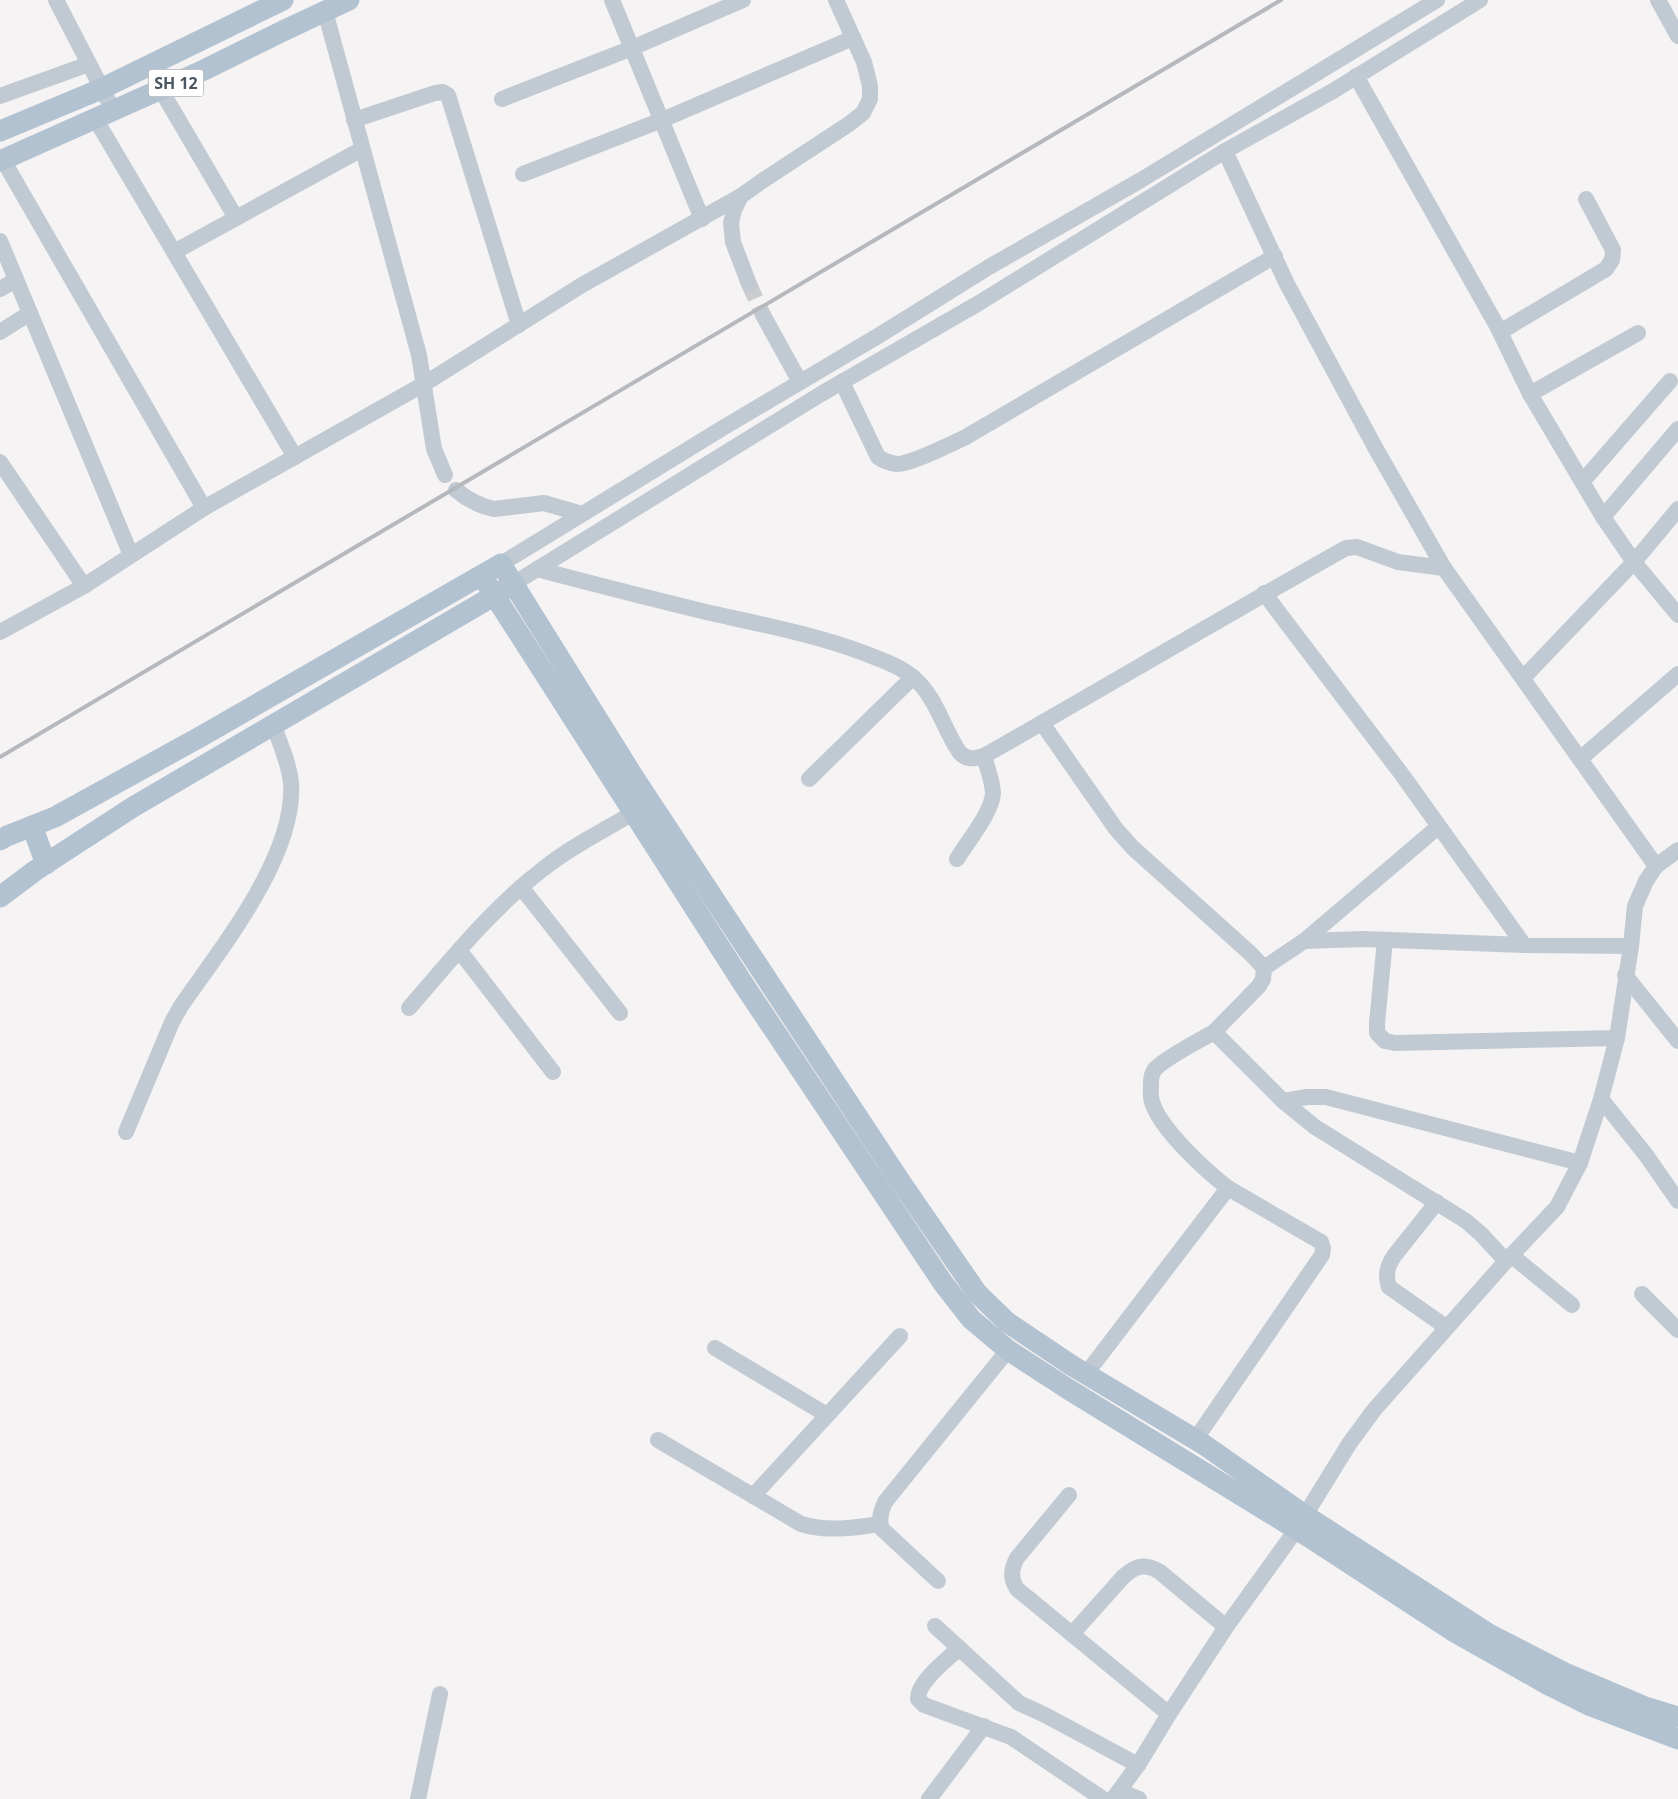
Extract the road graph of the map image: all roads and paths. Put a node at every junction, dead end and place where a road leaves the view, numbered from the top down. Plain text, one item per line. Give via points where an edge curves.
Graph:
1 (56, 0) edge
2 (283, 0) edge
3 (349, 0) edge
4 (612, 0) edge
5 (743, 0) edge
6 (836, 0) edge
7 (1437, 0) edge
8 (1480, 0) edge
9 (1658, 0) edge
10 (325, 11) junction
11 (1678, 36) edge
12 (853, 38) junction
13 (632, 48) junction
14 (88, 64) junction
15 (1356, 76) junction
16 (101, 89) junction
17 (161, 90) junction
18 (0, 96) edge
19 (502, 99) dead end
20 (105, 116) junction
21 (354, 120) junction
22 (662, 120) junction
23 (0, 131) edge
24 (362, 149) junction
25 (1225, 151) junction
26 (2, 160) edge
27 (523, 174) dead end
28 (741, 196) junction
29 (1586, 199) dead end
30 (236, 218) junction
31 (702, 218) junction
32 (0, 241) edge
33 (174, 252) junction
34 (1275, 256) junction
35 (16, 280) junction
36 (749, 284) tunnel mouth
37 (0, 289) edge
38 (30, 313) junction
39 (763, 315) tunnel mouth
40 (519, 325) junction
41 (0, 332) edge
42 (1500, 332) junction
43 (1638, 333) dead end
44 (1670, 380) dead end
45 (800, 382) junction
46 (842, 382) junction
47 (424, 384) junction
48 (1530, 394) junction
49 (1678, 428) edge
50 (296, 457) junction
51 (0, 462) edge
52 (445, 475) dead end
53 (1582, 481) junction
54 (456, 490) dead end
55 (204, 508) junction
56 (1678, 509) edge
57 (582, 514) junction
58 (1603, 517) junction
59 (131, 555) junction
60 (1634, 562) junction
61 (501, 564) junction
62 (1444, 568) junction
63 (537, 569) junction
64 (482, 576) junction
65 (513, 584) junction
66 (84, 586) junction
67 (1264, 593) junction
68 (495, 595) junction
69 (1678, 615) edge
70 (0, 632) edge
71 (1678, 674) edge
72 (913, 677) junction
73 (1522, 678) junction
74 (1042, 723) junction
75 (273, 724) junction
76 (984, 756) junction
77 (1580, 759) junction
78 (809, 779) dead end
79 (634, 813) junction
80 (32, 826) junction
81 (1438, 827) junction
82 (0, 840) edge
83 (1678, 850) edge
84 (957, 859) dead end
85 (46, 864) junction
86 (1656, 866) junction
87 (521, 887) junction
88 (0, 897) edge
89 (1385, 940) junction
90 (1304, 941) junction
91 (1524, 945) junction
92 (1631, 946) junction
93 (459, 950) junction
94 (1264, 968) junction
95 (1625, 975) junction
96 (408, 1008) dead end
97 (620, 1013) dead end
98 (1214, 1032) junction
99 (1617, 1038) junction
100 (1678, 1041) edge
101 (553, 1072) dead end
102 (1601, 1099) junction
103 (1283, 1101) junction
104 (126, 1132) dead end
105 (1580, 1163) junction
106 (1228, 1188) junction
107 (1437, 1202) junction
108 (1678, 1202) edge
109 (1509, 1258) junction
110 (1642, 1294) dead end
111 (1572, 1305) dead end
112 (1446, 1327) junction
113 (1678, 1330) edge
114 (900, 1336) dead end
115 (715, 1348) dead end
116 (1008, 1350) junction
117 (1086, 1374) junction
118 (827, 1415) junction
119 (658, 1440) dead end
120 (1195, 1440) junction
121 (1069, 1495) dead end
122 (753, 1496) junction
123 (1301, 1523) junction
124 (880, 1524) junction
125 (938, 1581) dead end
126 (935, 1626) dead end
127 (1226, 1627) junction
128 (1072, 1634) junction
129 (959, 1648) junction
130 (440, 1694) dead end
131 (1169, 1714) junction
132 (1678, 1717) edge
133 (984, 1726) junction
134 (1678, 1739) edge
135 (1138, 1766) junction
136 (1116, 1795) edge
137 (418, 1799) edge
138 (930, 1799) edge
139 (1103, 1799) edge
140 (1139, 1799) edge

1 - 14 street
2 - 16 main road, SH 12
3 - 10 main road, SH 12
4 - 13 street
5 - 13 street
6 - 12 street
7 - 45 street
8 - 15 street
9 - 11 street
10 - 17 main road, SH 12
10 - 21 street
12 - 22 street
12 - 28 street via 870,86 870,99 863,113
13 - 19 street
13 - 22 street
14 - 16 street
14 - 18 street
15 - 25 street
15 - 42 street
16 - 20 street
16 - 23 main road, SH 12
17 - 20 main road, SH 12
17 - 30 street
20 - 26 main road, SH 12
20 - 33 street
21 - 24 street
21 - 40 street via 435,93 448,95
22 - 27 street
22 - 31 street
24 - 30 street
24 - 47 street via 419,355
25 - 34 street
25 - 46 street via 979,303
26 - 55 street
28 - 31 street
28 - 36 street via 731,223 733,242
29 - 42 street via 1613,250 1612,260 1606,269
30 - 33 street
31 - 40 street via 582,285
32 - 35 street
33 - 50 street
34 - 46 street via 964,438 910,461 898,464 878,457
34 - 62 street via 1376,449
35 - 37 street
35 - 38 street
38 - 41 street
38 - 59 street
39 - 45 street
40 - 47 street
42 - 48 street
43 - 48 street
44 - 53 street
45 - 57 street
46 - 63 street
47 - 50 street
47 - 52 street via 434,449
48 - 53 street
49 - 58 street
50 - 55 street
51 - 66 street
53 - 58 street
54 - 57 street via 472,502 486,507 544,503
55 - 59 street
56 - 60 street
57 - 61 street
58 - 60 street
59 - 66 street
60 - 69 street
60 - 73 street
61 - 64 main road
61 - 65 main road
62 - 67 street via 1398,562 1357,546 1346,548
62 - 73 street
63 - 65 street
63 - 72 street via 830,641 888,662
64 - 68 main road
64 - 80 main road via 56,817
65 - 68 main road
65 - 117 main road via 639,784 976,1293 1006,1322
66 - 70 street
67 - 74 street
67 - 81 street
68 - 75 main road
68 - 79 main road
71 - 77 street
72 - 76 street via 930,697 964,757
72 - 78 street
73 - 77 street
74 - 76 street
74 - 94 street via 1116,830
75 - 85 main road via 133,807
75 - 104 street via 284,751 291,783 288,823 281,843 252,902 172,1022
76 - 84 street via 993,793 991,801
77 - 86 street
79 - 87 street via 557,859
79 - 116 main road via 744,985 943,1283 971,1319
80 - 82 main road
80 - 85 main road
81 - 90 street
81 - 91 street
83 - 86 street
85 - 88 main road
86 - 92 street via 1635,906
87 - 93 street
87 - 97 street
89 - 90 street
89 - 91 street
89 - 99 street via 1377,1033 1385,1041
90 - 94 street
91 - 92 street
92 - 95 street
93 - 96 street
93 - 101 street
94 - 98 street via 1259,986
95 - 99 street
95 - 100 street
98 - 103 street
98 - 106 street via 1155,1069 1150,1091 1161,1120 1196,1161
99 - 102 street
102 - 105 street
102 - 108 street via 1646,1155
103 - 105 street via 1326,1097
103 - 107 street via 1315,1127
105 - 109 street via 1557,1207
106 - 117 street
106 - 120 street via 1321,1242 1323,1248 1322,1255
107 - 109 street via 1466,1221
107 - 112 street via 1394,1256 1386,1279 1389,1287
109 - 111 street
109 - 112 street
110 - 113 street
112 - 123 street via 1349,1444
114 - 118 street
115 - 118 street
116 - 123 main road via 1068,1389
116 - 124 street via 885,1502
117 - 120 main road
118 - 122 street
119 - 122 street
120 - 123 main road
121 - 128 street via 1017,1558 1012,1566 1012,1575 1017,1589
122 - 124 street via 793,1520 812,1527 848,1528
123 - 127 street
123 - 132 main road via 1489,1634 1568,1674 1645,1707
123 - 134 main road via 1453,1631 1591,1706
124 - 125 street
126 - 129 street
127 - 128 street via 1160,1572 1143,1565 1123,1577
127 - 131 street
128 - 131 street
129 - 133 street via 923,1683 918,1699 924,1705
129 - 135 street via 1019,1703
130 - 137 street
131 - 135 street
133 - 138 street
133 - 139 street via 1021,1743
135 - 136 street
136 - 140 street

